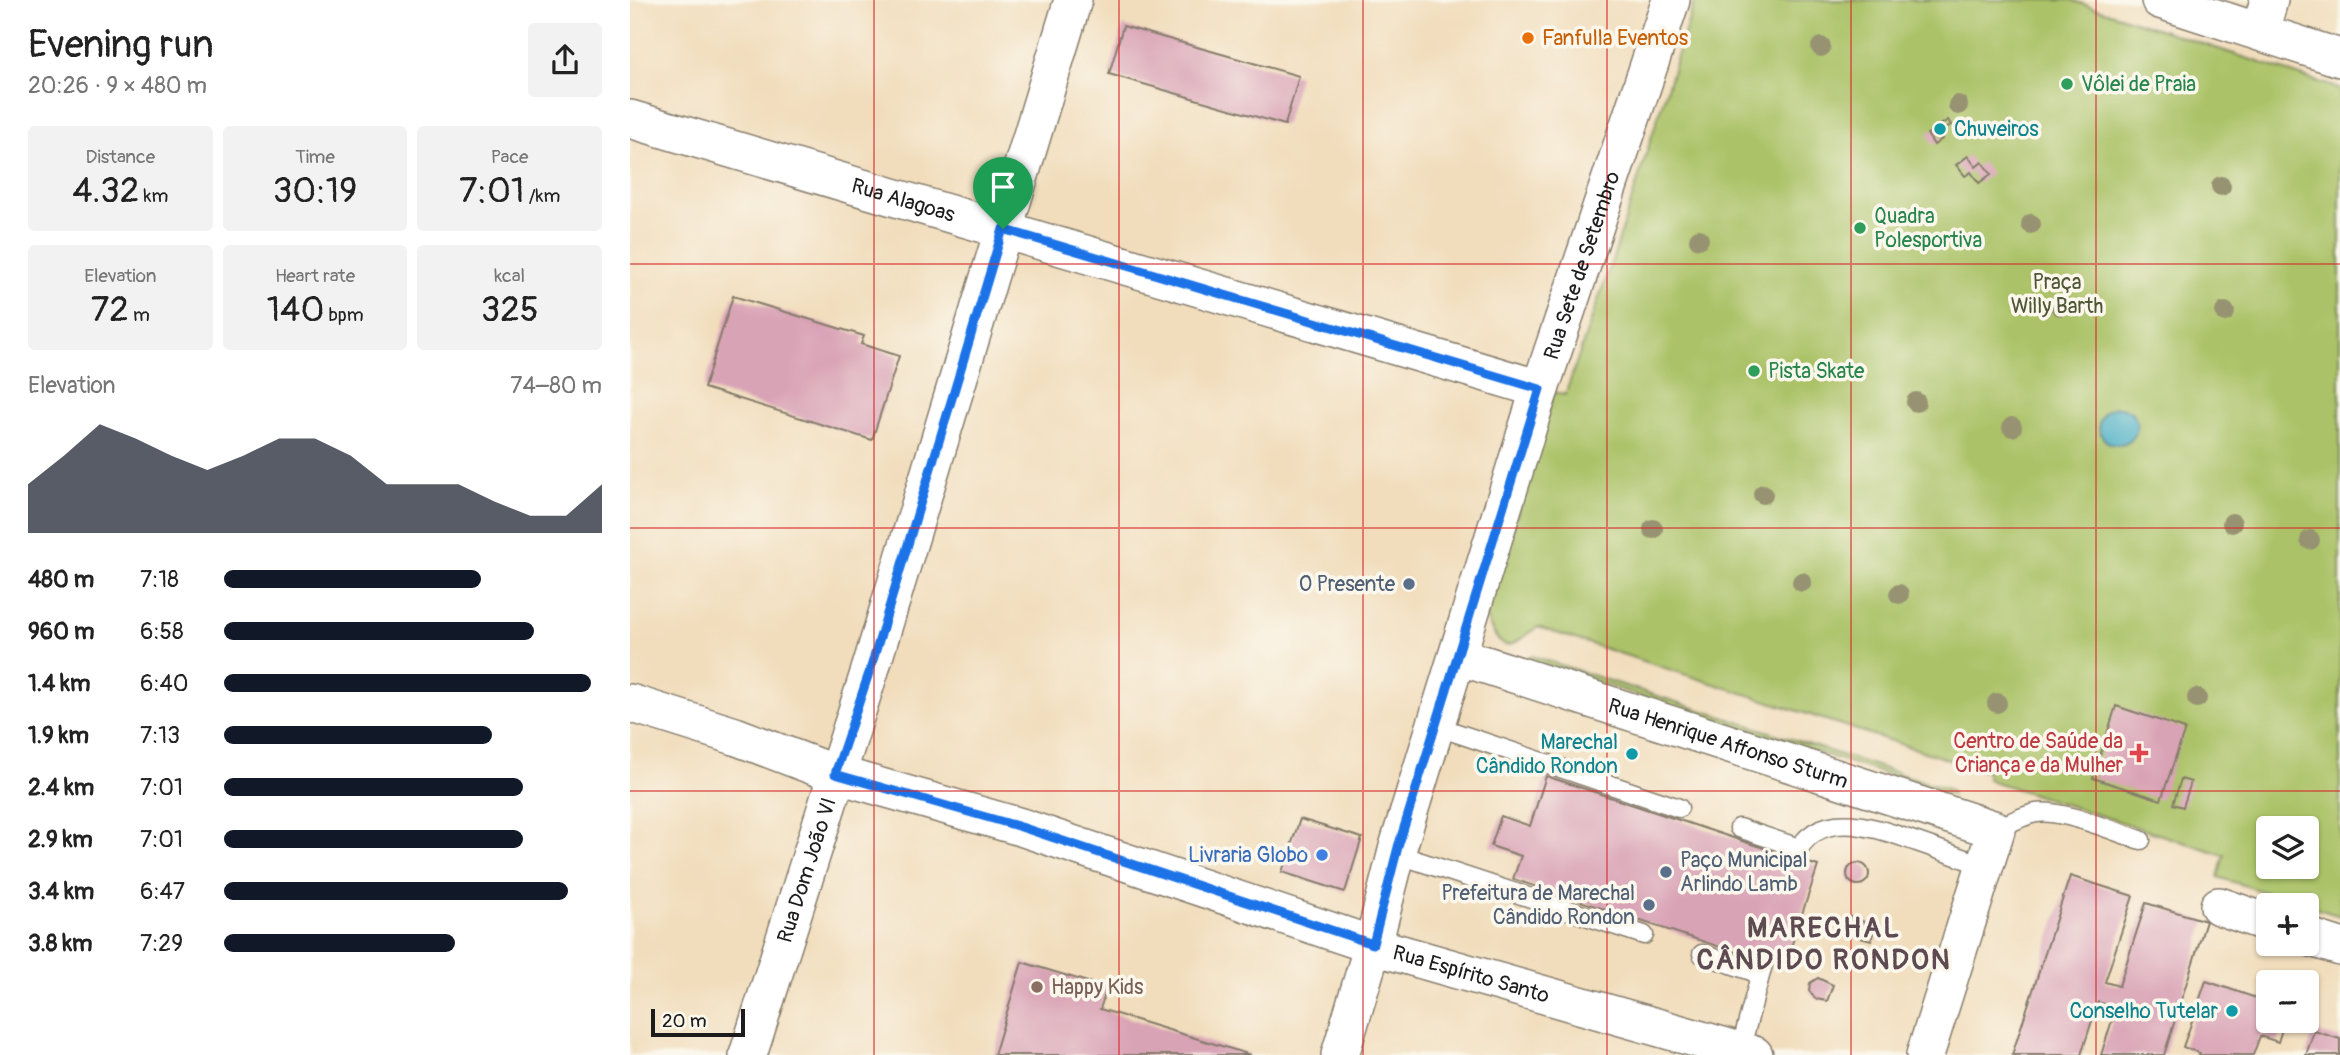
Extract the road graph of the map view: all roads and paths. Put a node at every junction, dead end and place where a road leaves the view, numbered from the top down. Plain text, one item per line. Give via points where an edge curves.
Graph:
1 (1073, 0) edge
2 (1671, 0) edge
3 (2160, 0) edge
4 (2265, 16) edge
5 (2340, 58) edge
6 (630, 119) edge
7 (1003, 229) junction
8 (1540, 389) junction
9 (1458, 656) junction
10 (630, 703) edge
11 (1436, 726) junction
12 (835, 774) junction
13 (1679, 808) dead end
14 (1739, 828) dead end
15 (1996, 830) junction
16 (2141, 841) dead end
17 (1398, 847) junction
18 (1984, 866) junction
19 (2219, 906) dead end
20 (2256, 919) edge
21 (1644, 935) dead end
22 (2319, 940) edge
23 (1373, 944) junction
24 (2340, 947) edge
25 (1702, 954) dead end
26 (1747, 1053) edge
27 (748, 1055) edge
28 (1340, 1055) edge
29 (1925, 1055) edge

1 - 7 street, Rua Dom João VI
2 - 8 street, Rua Sete de Setembro
3 - 4 street
4 - 5 street
6 - 7 street, Rua Alagoas
7 - 8 street, Rua Alagoas
7 - 12 street, Rua Dom João VI
8 - 9 street, Rua Sete de Setembro
9 - 11 street, Rua Sete de Setembro
9 - 15 street, Rua Henrique Affonso Sturm
10 - 12 street, Rua Espírito Santo
11 - 13 lane
11 - 17 street, Rua Sete de Setembro
12 - 23 street, Rua Espírito Santo via 1021,827
12 - 27 street, Rua Dom João VI
14 - 18 lane via 1796,853 1816,833 1835,824 1853,823
15 - 16 lane via 2038,813 2068,816
15 - 18 street
17 - 21 lane via 1412,859
17 - 23 street, Rua Sete de Setembro
18 - 29 street
19 - 20 street
22 - 24 street
23 - 26 street, Rua Espírito Santo
23 - 28 street, Rua Sete de Setembro
25 - 26 lane via 1762,968

